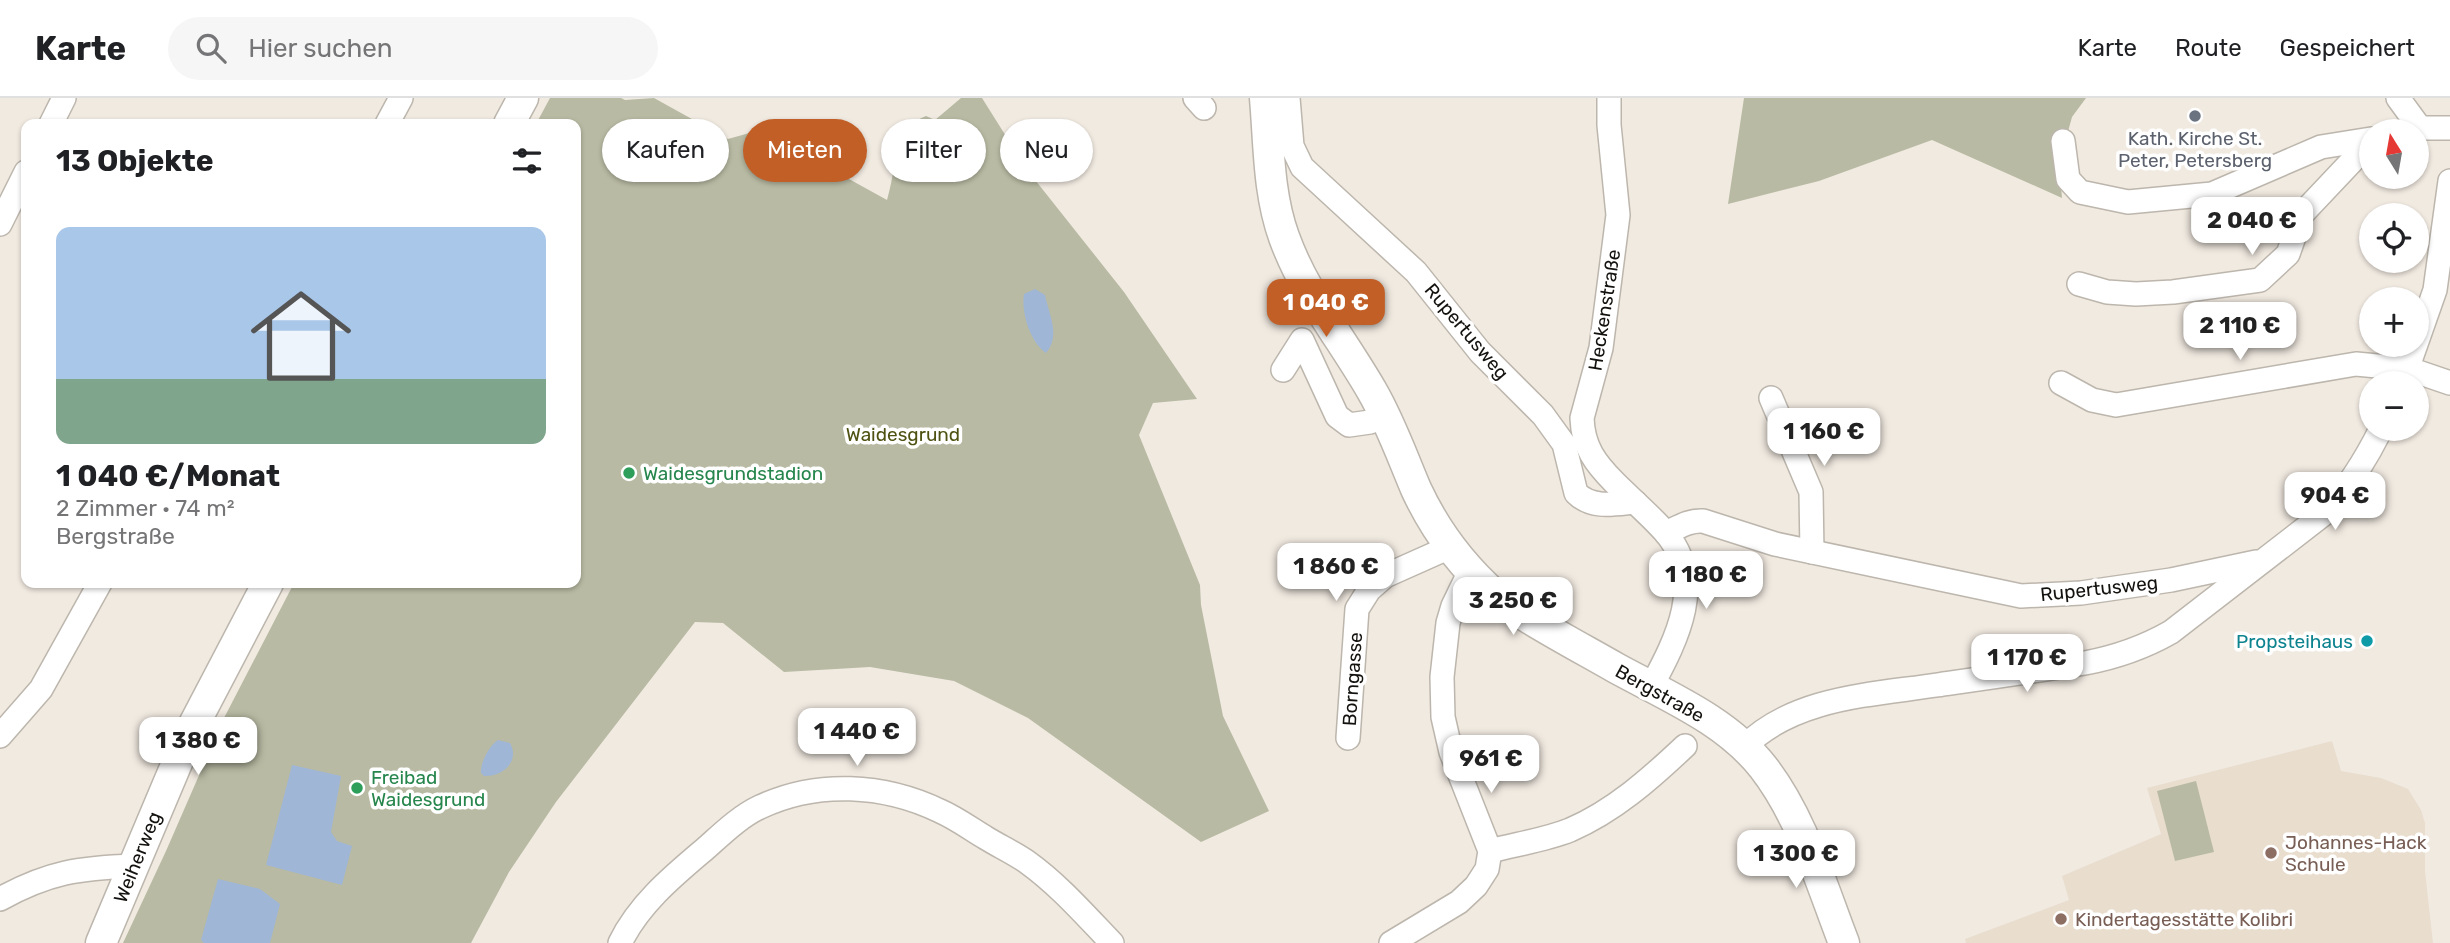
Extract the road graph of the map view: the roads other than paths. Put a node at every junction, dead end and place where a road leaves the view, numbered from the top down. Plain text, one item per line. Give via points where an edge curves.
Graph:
1 (64, 98) edge
2 (401, 98) edge
3 (523, 98) edge
4 (1265, 98) edge
5 (1287, 98) edge
6 (1609, 98) edge
7 (2398, 98) edge
8 (54, 119) edge
9 (390, 119) edge
10 (512, 119) edge
11 (2408, 119) edge
12 (2450, 128) edge
13 (2429, 129) edge
14 (2063, 141) dead end
15 (2359, 142) edge
16 (2359, 153) edge
17 (2450, 181) edge
18 (21, 182) edge
19 (0, 224) edge
20 (2079, 284) dead end
21 (1283, 370) dead end
22 (2385, 371) edge
23 (2408, 371) edge
24 (2429, 380) edge
25 (2062, 383) dead end
26 (2450, 383) edge
27 (1771, 398) dead end
28 (1385, 415) junction
29 (2375, 441) edge
30 (1635, 502) junction
31 (1666, 533) junction
32 (1450, 547) junction
33 (1812, 551) junction
34 (2262, 561) junction
35 (1470, 571) junction
36 (97, 588) edge
37 (265, 588) edge
38 (1651, 687) junction
39 (0, 736) edge
40 (1348, 738) dead end
41 (1685, 746) dead end
42 (1743, 748) junction
43 (1490, 851) junction
44 (134, 866) junction
45 (0, 899) edge
46 (101, 943) edge
47 (620, 943) edge
48 (1112, 943) edge
49 (1391, 943) edge
50 (1844, 943) edge

1 - 8 street
2 - 9 street
3 - 10 main road
4 - 28 main road, Bergstraße via 1272,183 1283,235 1315,303
5 - 30 street, Rupertusweg via 1292,146 1302,167 1416,271 1480,352 1543,415 1564,444 1576,493 1604,505
6 - 30 street, Heckenstraße via 1618,215 1601,348 1582,418 1592,459
7 - 11 street
12 - 13 street
14 - 15 street via 2068,179 2080,192 2128,202 2212,194 2321,147
16 - 20 street via 2302,214 2288,254 2260,280 2136,294
17 - 23 street via 2435,290
18 - 19 street
21 - 28 street via 1302,340 1337,416 1349,425
22 - 25 street via 2356,364 2116,405 2092,400
24 - 26 street
27 - 33 street via 1811,492
28 - 32 main road, Bergstraße via 1417,490
29 - 34 street via 2346,490 2325,513
30 - 31 street, Heckenstraße
31 - 33 street, Rupertusweg via 1694,520 1703,521
31 - 38 street, Heckenstraße via 1679,555 1687,594 1670,652
32 - 35 main road, Bergstraße
32 - 40 street, Borngasse via 1385,576 1357,610
33 - 34 street, Rupertusweg via 2021,596 2171,580
34 - 42 street via 2171,632 2118,656 1825,703 1783,719
35 - 38 main road, Bergstraße via 1499,599
35 - 43 street via 1448,623 1443,716 1451,752
36 - 39 street via 41,689
37 - 44 main road, Weiherweg via 190,732
38 - 42 main road, Bergstraße via 1707,718
41 - 43 street via 1620,802 1572,829
42 - 50 main road, Bergstraße via 1762,766 1790,812
43 - 49 street via 1487,869 1459,902
44 - 45 street via 64,872 33,881
44 - 46 main road, Weiherweg
47 - 48 street via 640,911 736,821 782,797 830,788 877,791 941,811 1028,863

